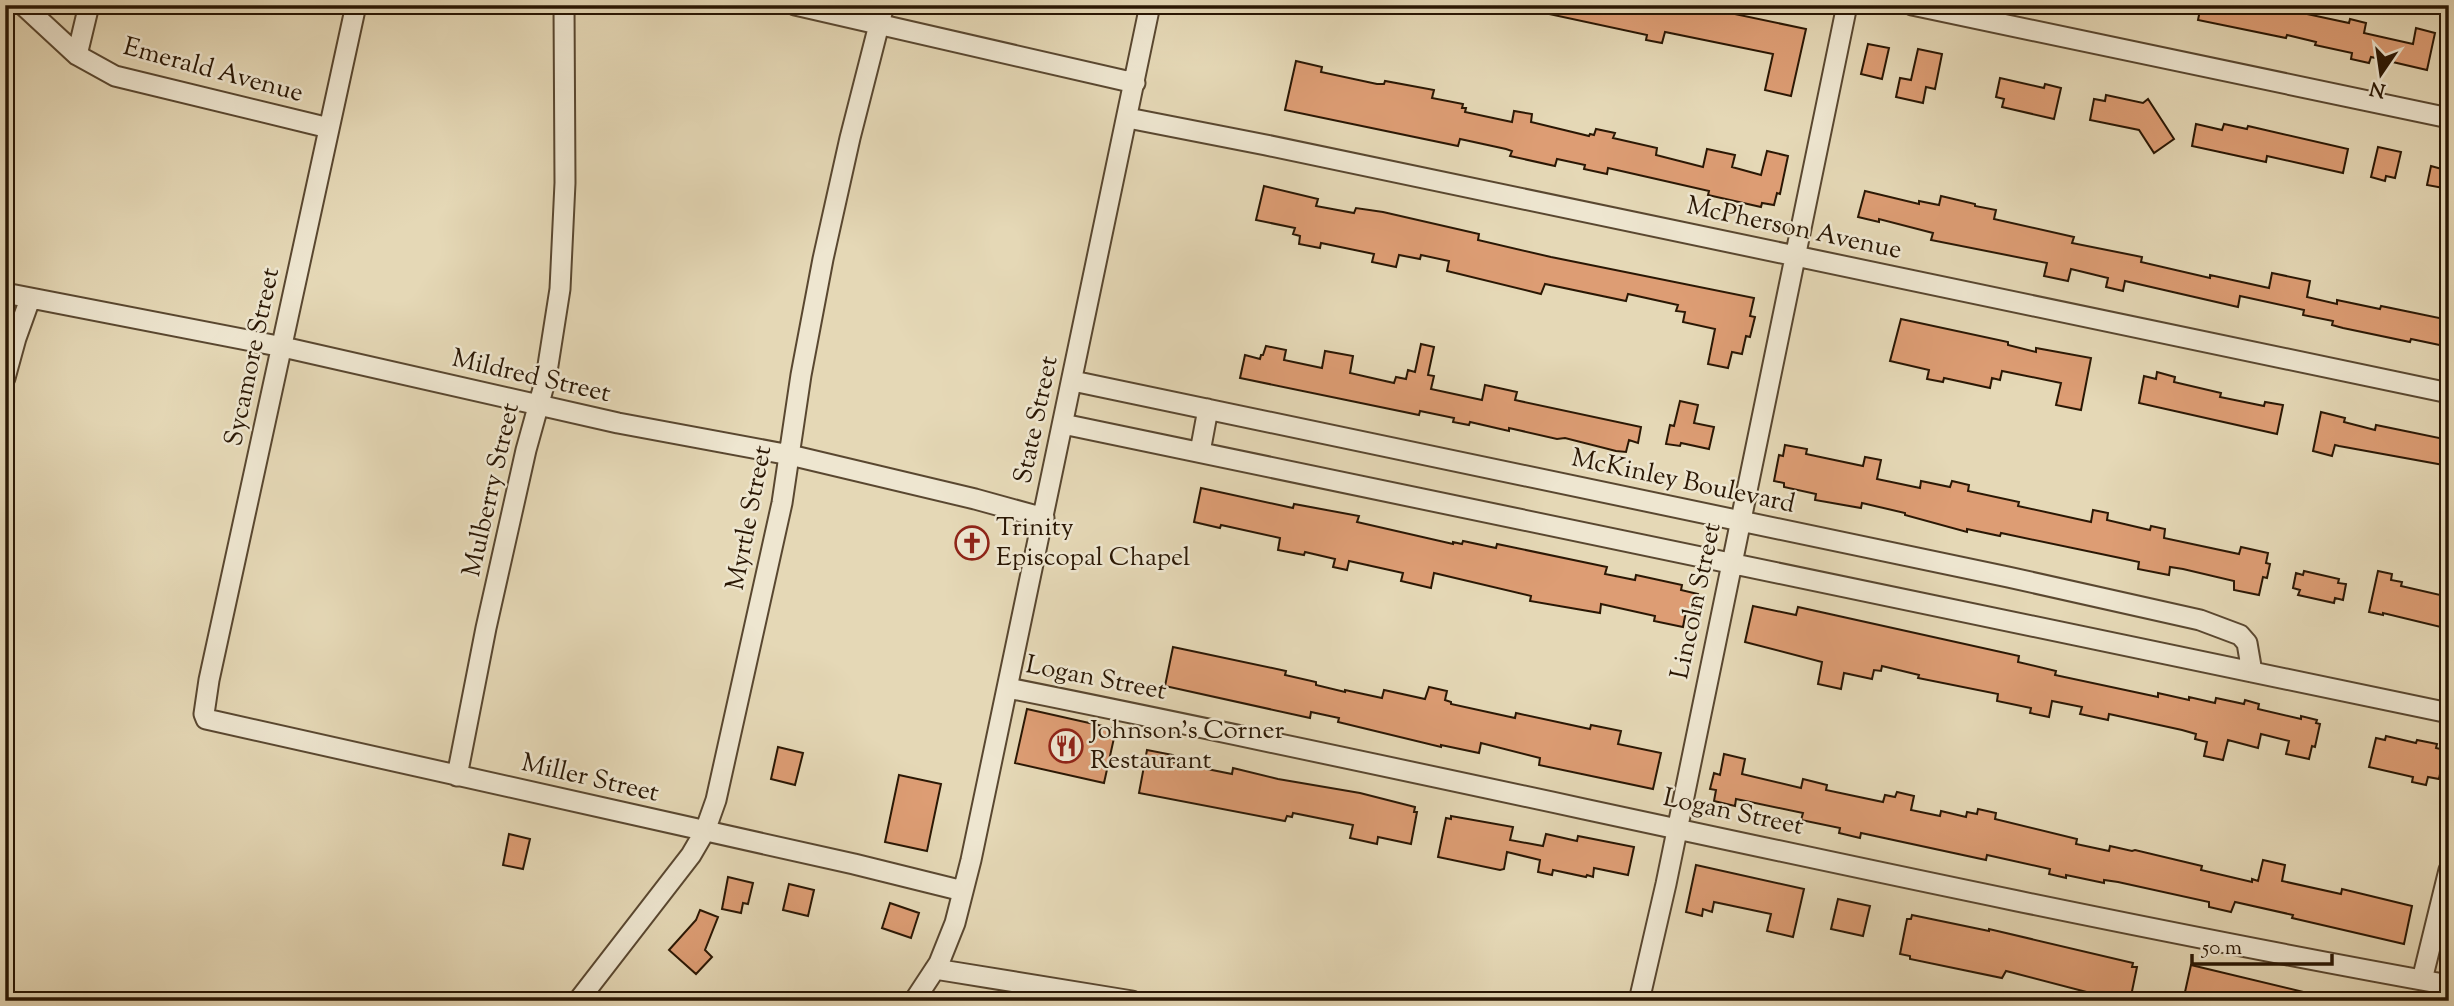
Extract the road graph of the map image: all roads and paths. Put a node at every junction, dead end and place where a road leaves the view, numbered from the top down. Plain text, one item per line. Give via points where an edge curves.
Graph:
1 (23, 5) edge
2 (89, 5) edge
3 (356, 5) edge
4 (564, 5) edge
5 (795, 5) edge
6 (884, 5) edge
7 (1150, 5) edge
8 (1847, 5) edge
9 (1912, 5) edge
10 (878, 25) junction
11 (77, 55) junction
12 (1135, 83) junction
13 (1128, 118) junction
14 (2449, 118) edge
15 (329, 128) junction
16 (1795, 257) junction
17 (5, 293) edge
18 (30, 299) junction
19 (283, 347) junction
20 (5, 378) edge
21 (1073, 381) junction
22 (2449, 393) edge
23 (539, 406) junction
24 (1208, 409) junction
25 (1063, 424) junction
26 (1200, 452) junction
27 (790, 455) junction
28 (1044, 518) junction
29 (1740, 521) junction
30 (1732, 562) junction
31 (2252, 672) junction
32 (1008, 688) junction
33 (2449, 713) edge
34 (206, 719) joint
35 (457, 776) junction
36 (1678, 828) junction
37 (705, 831) junction
38 (2449, 870) edge
39 (963, 891) junction
40 (935, 969) junction
41 (2422, 980) junction
42 (2449, 985) edge
43 (578, 1001) edge
44 (914, 1001) edge
45 (1132, 1001) edge
46 (1639, 1001) edge

1 - 11 street, Emerald Avenue
2 - 11 street
3 - 15 street, Sycamore Street
4 - 23 street, Mulberry Street via 563,251
5 - 10 street
6 - 10 street, Myrtle Street
7 - 12 street, State Street
8 - 16 street, Lincoln Street
9 - 14 street
10 - 12 street
10 - 27 street, Myrtle Street via 823,259
11 - 15 street, Emerald Avenue via 131,81
12 - 13 street, State Street
13 - 16 street, McPherson Avenue
13 - 21 street, State Street
15 - 19 street, Sycamore Street
16 - 22 street, McPherson Avenue
16 - 29 street, Lincoln Street
17 - 18 street, Mildred Street
18 - 19 street, Mildred Street
18 - 20 street
19 - 23 street, Mildred Street
19 - 34 street, Sycamore Street via 209,680
21 - 24 street, McKinley Boulevard
21 - 25 street, State Street
23 - 27 street, Mildred Street
23 - 35 street, Mulberry Street via 489,615
24 - 26 street
24 - 29 street, McKinley Boulevard
25 - 26 street
25 - 28 street, State Street
26 - 30 street
27 - 28 street, Mildred Street
27 - 37 street, Myrtle Street via 731,738
28 - 32 street, State Street
29 - 30 street, Lincoln Street
29 - 31 street, McKinley Boulevard via 2200,620 2240,635 2247,643
30 - 31 street
30 - 36 street, Lincoln Street
31 - 33 street
32 - 36 street, Logan Street
32 - 39 street, State Street
34 - 35 street, Miller Street
35 - 37 street, Miller Street
36 - 41 street, Logan Street
36 - 46 street, Lincoln Street
37 - 39 street, Miller Street
37 - 43 street, Myrtle Street
38 - 41 street
39 - 40 street, State Street
40 - 44 street, State Street
40 - 45 street
41 - 42 street, Logan Street

